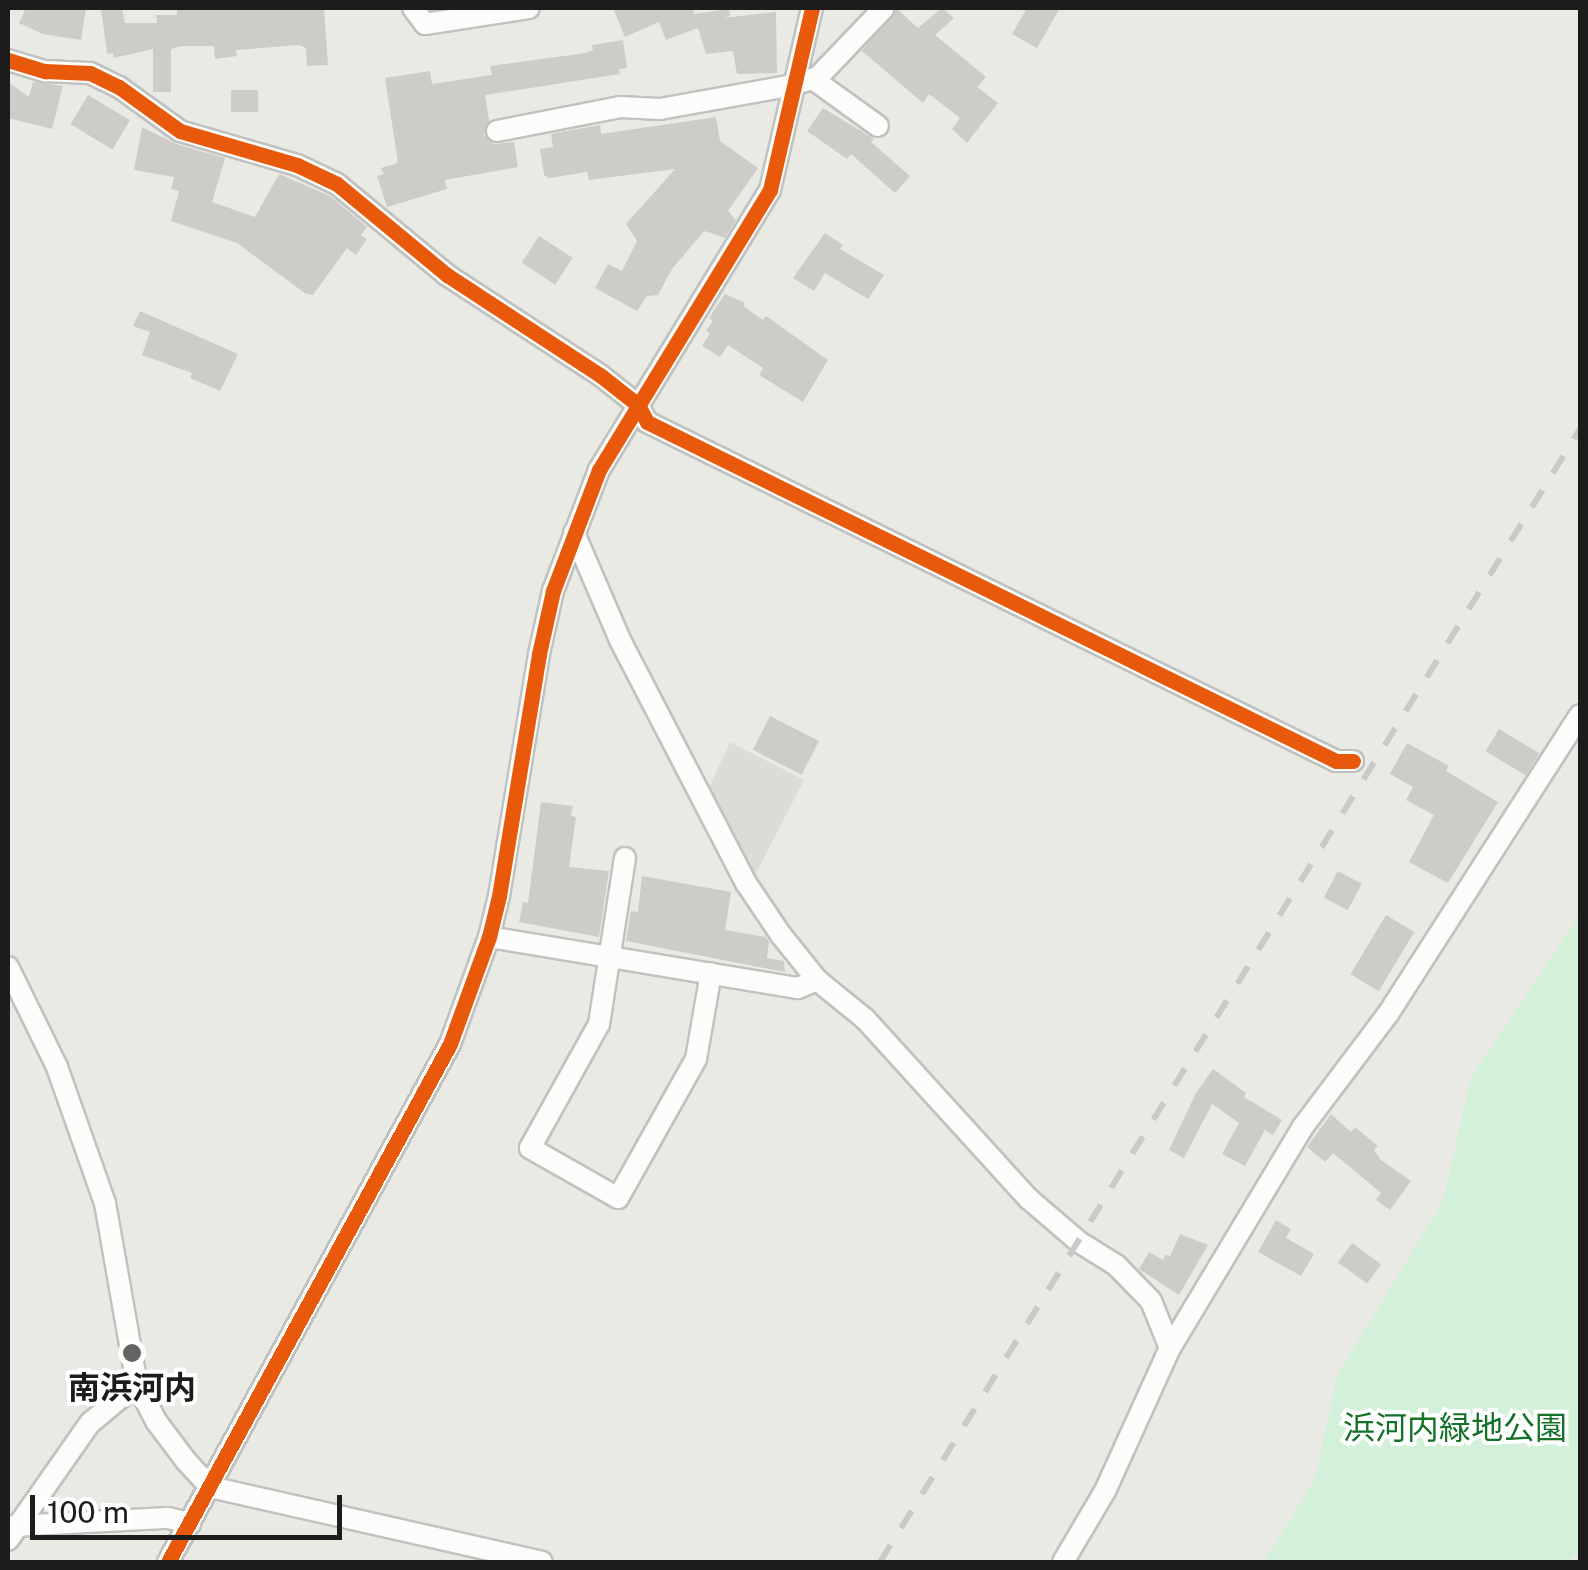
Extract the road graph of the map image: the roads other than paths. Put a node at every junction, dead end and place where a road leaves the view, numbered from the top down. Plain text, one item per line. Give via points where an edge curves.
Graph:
1 (413, 8) edge
2 (530, 8) edge
3 (786, 8) edge
4 (884, 8) edge
5 (810, 11) edge
6 (8, 60) edge
7 (818, 77) junction
8 (793, 85) junction
9 (878, 126) dead end
10 (497, 130) dead end
11 (638, 406) junction
12 (574, 533) junction
13 (1580, 714) edge
14 (1352, 761) dead end
15 (625, 858) dead end
16 (489, 938) junction
17 (609, 956) junction
18 (8, 967) edge
19 (711, 973) junction
20 (817, 980) junction
21 (1170, 1348) junction
22 (137, 1384) junction
23 (210, 1487) junction
24 (190, 1524) junction
25 (12, 1531) edge
26 (168, 1562) edge
27 (542, 1562) edge
28 (1062, 1562) edge

1 - 2 street via 425,24
3 - 5 street
4 - 7 street
5 - 8 street
6 - 11 street via 90,74 180,130 336,184 447,275
7 - 8 street
7 - 9 street
8 - 10 street
8 - 11 street via 775,174 756,220
11 - 12 street via 599,470
11 - 14 street via 648,422 682,440 1336,761
12 - 16 street via 539,654
12 - 20 street via 620,640 746,883
13 - 21 street via 1388,1014 1302,1128
15 - 17 street
16 - 17 street
16 - 23 street via 422,1102
17 - 19 street
17 - 19 street via 599,1024 530,1148 618,1198 696,1058
18 - 22 street via 57,1067 106,1202
19 - 20 street via 798,988
20 - 21 street via 866,1019 1029,1199 1140,1289
21 - 28 street via 1105,1491
22 - 23 street via 156,1421
22 - 25 street via 90,1422
23 - 24 street
23 - 27 street
24 - 25 street via 168,1518
24 - 26 street

